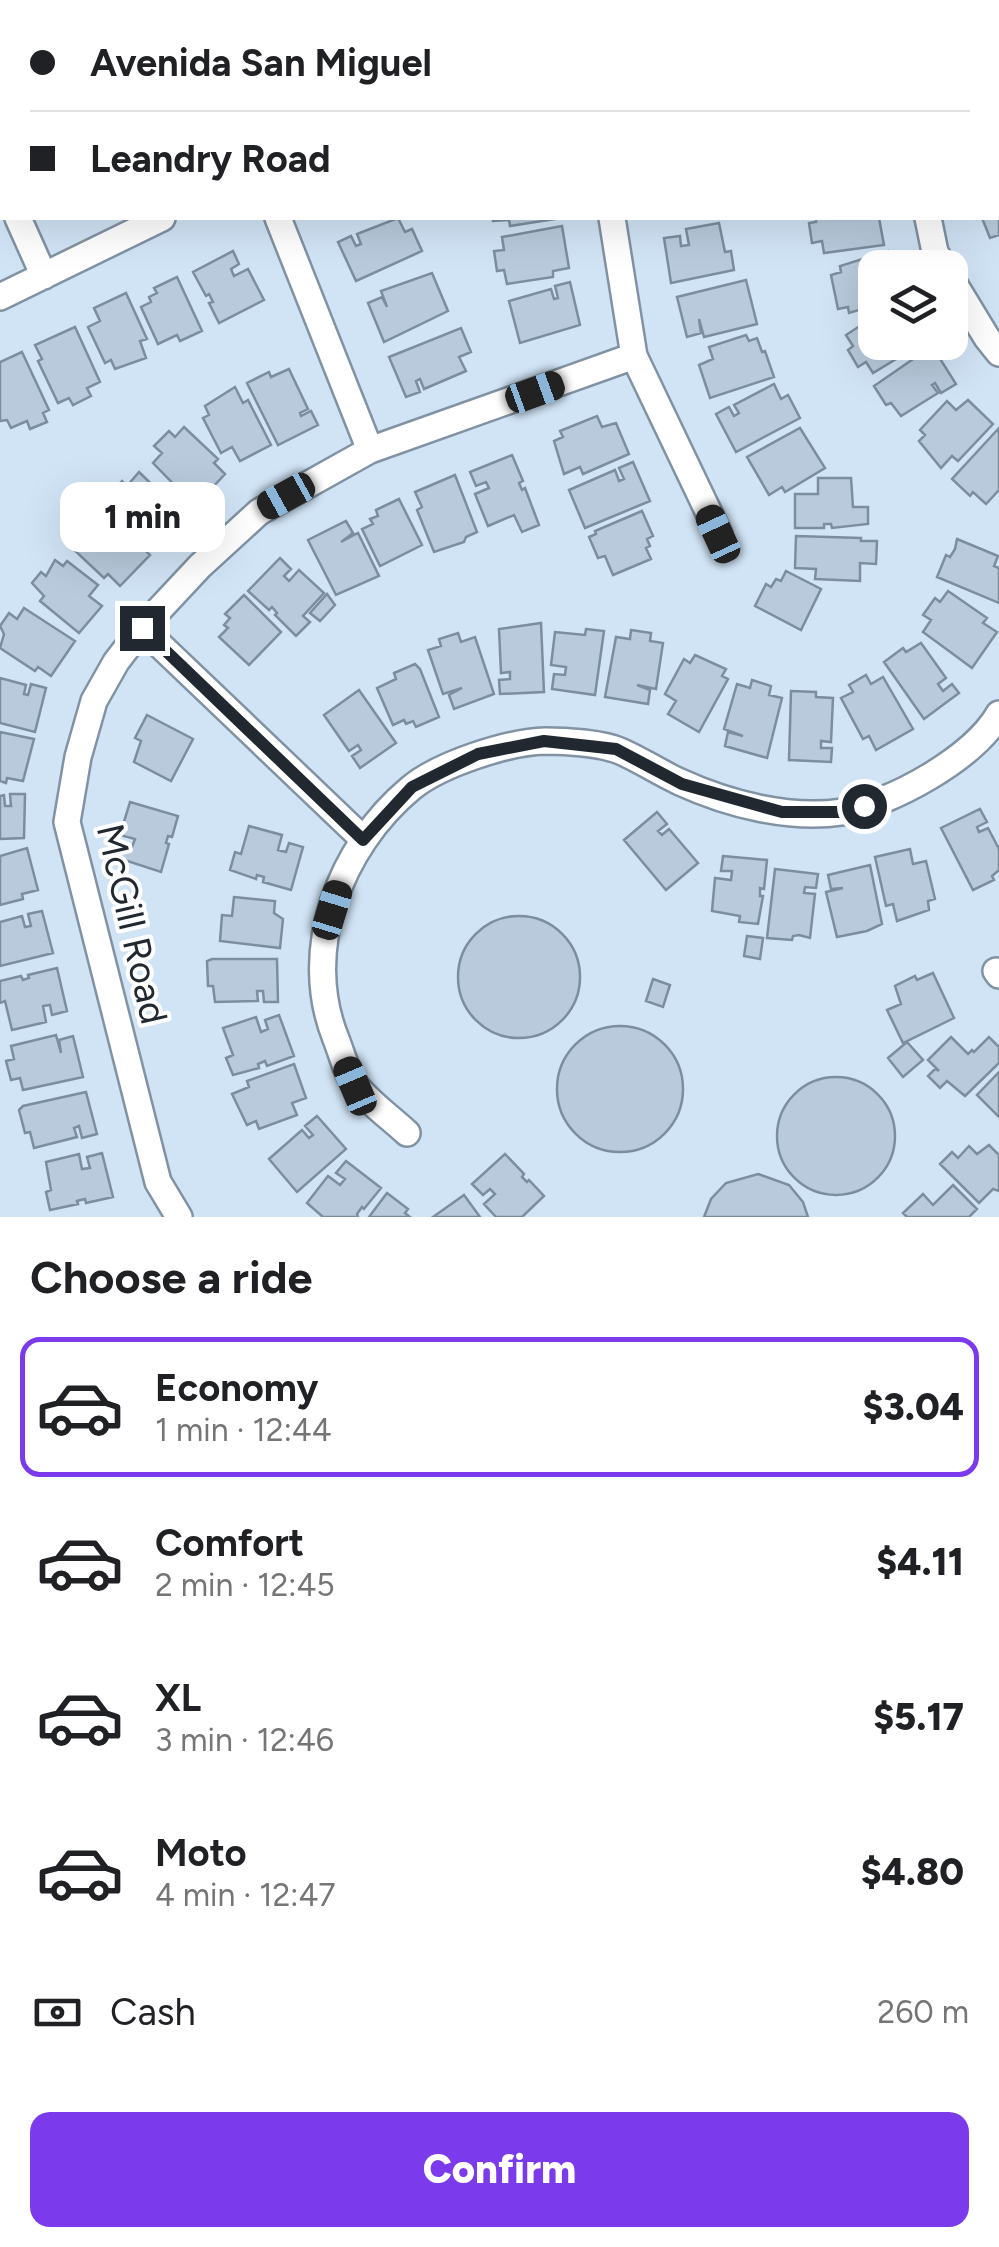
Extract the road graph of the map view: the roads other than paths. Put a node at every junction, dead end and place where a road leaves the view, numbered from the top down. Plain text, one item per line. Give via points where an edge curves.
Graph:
1 (19, 220) edge
2 (158, 220) edge
3 (279, 220) edge
4 (612, 220) edge
5 (928, 220) edge
6 (935, 250) edge
7 (44, 276) junction
8 (0, 298) edge
9 (968, 308) edge
10 (999, 353) edge
11 (634, 356) junction
12 (370, 450) junction
13 (718, 534) dead end
14 (142, 628) junction
15 (999, 714) edge
16 (363, 840) junction
17 (407, 1133) dead end
18 (180, 1217) edge

1 - 7 street
2 - 7 street
3 - 12 street
4 - 11 street
5 - 6 street
7 - 8 street
9 - 10 street
11 - 12 street, McGill Road
11 - 13 street
12 - 14 street, McGill Road via 258,512
14 - 16 street
14 - 18 street, McGill Road via 94,702 67,822 158,1182
15 - 16 street via 929,778 841,812 782,812 738,802 682,784 616,749 544,741 478,754 412,787
16 - 17 street via 323,937 326,1004 355,1086

